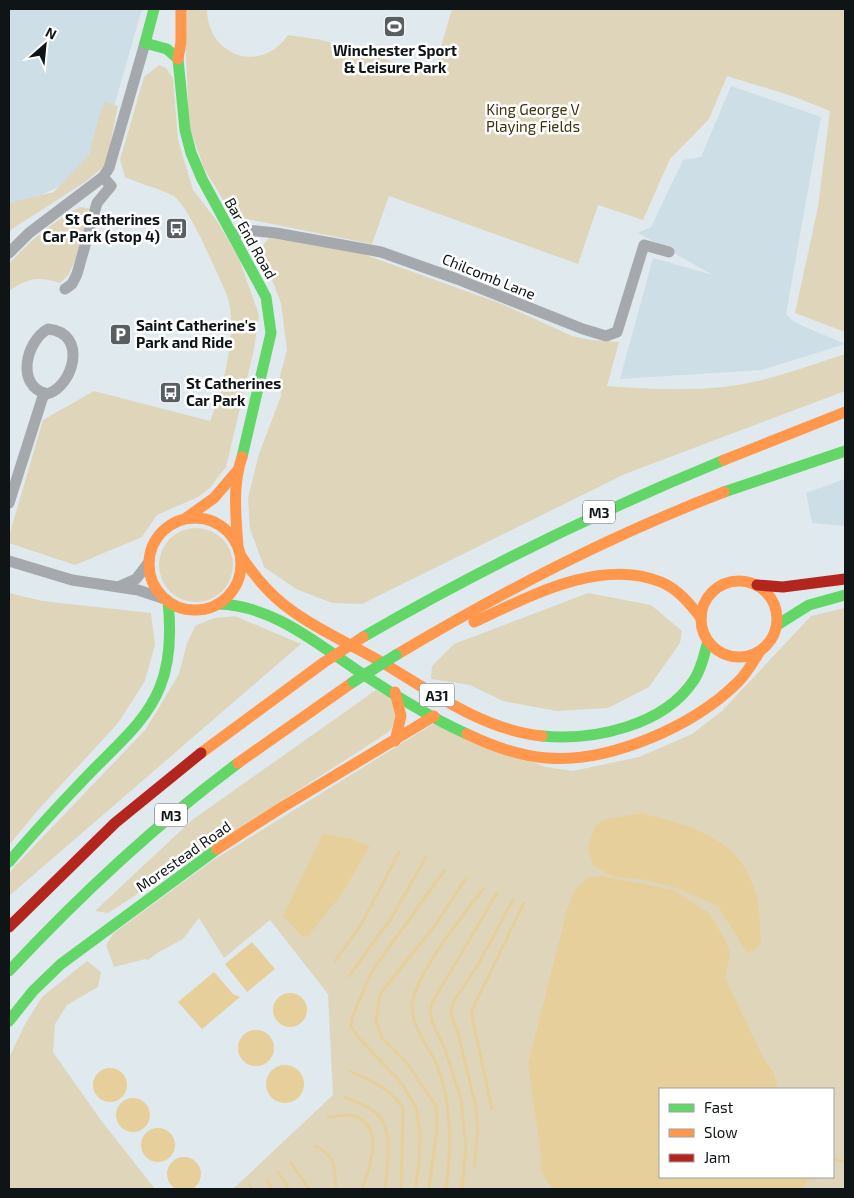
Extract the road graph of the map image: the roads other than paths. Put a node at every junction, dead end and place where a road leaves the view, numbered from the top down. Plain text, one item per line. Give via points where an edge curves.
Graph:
1 (154, 9) edge
2 (181, 9) edge
3 (145, 43) junction
4 (178, 59) junction
5 (107, 182) junction
6 (234, 235) junction
7 (669, 252) dead end
8 (9, 253) edge
9 (65, 289) dead end
10 (44, 393) junction
11 (845, 412) edge
12 (845, 451) edge
13 (237, 471) junction
14 (9, 503) edge
15 (186, 518) junction
16 (240, 552) junction
17 (9, 560) edge
18 (149, 562) junction
19 (845, 578) edge
20 (757, 585) junction
21 (120, 586) junction
22 (845, 595) edge
23 (167, 600) junction
24 (218, 604) junction
25 (701, 618) junction
26 (777, 625) junction
27 (708, 641) junction
28 (760, 651) junction
29 (396, 655) junction
30 (395, 692) junction
31 (434, 716) junction
32 (396, 741) junction
33 (9, 862) edge
34 (9, 927) edge
35 (9, 971) edge
36 (9, 1021) edge

1 - 3 main road
2 - 4 main road, Bar End Road
3 - 4 main road via 167,49
3 - 5 street
4 - 6 main road, Bar End Road via 191,153
5 - 8 street via 29,233
5 - 9 street via 97,203 77,274
6 - 7 street, Chilcomb Lane via 246,230 276,233 381,252 606,336 617,332 620,326 644,245
6 - 13 main road, Bar End Road via 266,297 271,333
10 - 10 street via 28,379 29,354 39,334 48,329 60,330 72,344 70,366 59,388
10 - 14 street
11 - 34 main road, M3, bridge via 586,518 427,599 364,637 322,663 174,773 109,830
12 - 29 main road, M3 via 719,494 624,534 531,577
13 - 15 main road, Bar End Road via 223,491
13 - 16 main road, Bar End Road via 235,502
15 - 16 main road via 197,517 218,523
15 - 18 main road via 160,534 151,550
16 - 24 main road via 239,579
16 - 27 main road, A31 via 258,583 274,599 473,716 523,735 574,738 645,719 676,700 690,686 700,670
17 - 21 street via 72,580
18 - 21 street via 136,579
18 - 23 main road via 153,582
19 - 20 main road via 783,587
20 - 25 main road via 732,581 720,586 710,594
20 - 26 main road via 773,602
21 - 23 street
22 - 26 main road via 809,603
23 - 24 main road via 192,610
23 - 33 main road via 169,652 154,699 133,728
24 - 30 main road, A31 via 240,604 278,619
25 - 27 main road
25 - 29 main road, M3 via 690,603 661,582 619,575 599,577 570,582
26 - 28 main road via 771,640
27 - 28 main road via 716,649 732,656 749,656
28 - 31 main road, A31 via 748,671 707,706 660,734 602,753 548,758 523,755 496,747
29 - 35 main road, M3, bridge via 254,750 165,820 87,890
30 - 31 main road, A31
30 - 32 main road via 401,704 402,720
31 - 32 main road, Morestead Road
32 - 36 main road, Morestead Road via 264,818 181,874 58,965 28,994

